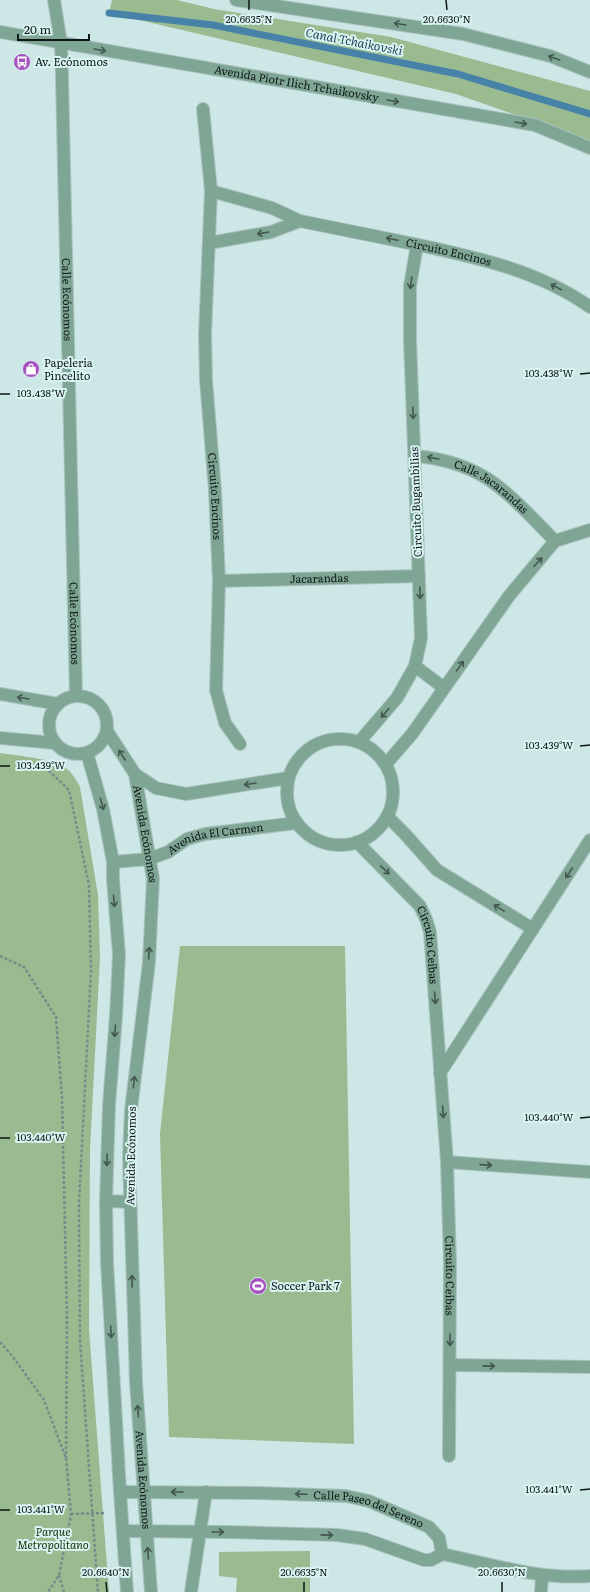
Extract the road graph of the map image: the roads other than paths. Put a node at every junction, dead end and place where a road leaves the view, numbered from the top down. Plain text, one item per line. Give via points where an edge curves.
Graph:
1 (54, 0) edge
2 (236, 0) edge
3 (0, 32) edge
4 (61, 43) junction
5 (590, 72) edge
6 (203, 109) dead end
7 (590, 148) edge
8 (211, 191) junction
9 (300, 220) junction
10 (209, 243) junction
11 (417, 245) junction
12 (590, 307) edge
13 (415, 456) junction
14 (590, 530) edge
15 (555, 541) junction
16 (419, 576) junction
17 (220, 581) junction
18 (415, 666) junction
19 (444, 688) junction
20 (0, 694) edge
21 (76, 696) junction
22 (58, 704) junction
23 (106, 731) junction
24 (0, 738) edge
25 (360, 742) junction
26 (55, 743) junction
27 (240, 744) dead end
28 (87, 753) junction
29 (386, 764) junction
30 (135, 774) junction
31 (288, 778) junction
32 (387, 816) junction
33 (296, 823) junction
34 (590, 840) edge
35 (357, 842) junction
36 (149, 859) junction
37 (113, 862) junction
38 (533, 929) junction
39 (440, 1073) junction
40 (447, 1162) junction
41 (590, 1172) edge
42 (106, 1201) junction
43 (130, 1202) junction
44 (450, 1365) junction
45 (590, 1367) edge
46 (449, 1456) dead end
47 (120, 1492) junction
48 (144, 1492) junction
49 (206, 1492) junction
50 (123, 1531) junction
51 (147, 1532) junction
52 (200, 1532) junction
53 (442, 1554) junction
54 (542, 1575) junction
55 (590, 1576) edge
56 (127, 1592) edge
57 (151, 1592) edge
58 (191, 1592) edge
59 (541, 1592) edge

1 - 4 street, Calle Ecónomos
5 -> 2 street via 550,56 463,34
3 - 4 street, Avenida Piotr Ilich Tchaikovsky
4 -> 7 street, Avenida Piotr Ilich Tchaikovsky via 535,125
4 - 21 street, Calle Ecónomos
6 - 8 street, Circuito Encinos
8 - 9 street, Circuito Encinos via 272,208
8 - 10 street, Circuito Encinos
9 -> 10 street via 270,232
11 -> 9 street, Circuito Encinos
10 - 17 street, Circuito Encinos via 205,334 206,380
12 -> 11 street, Circuito Encinos via 580,299 518,269 481,258
11 -> 13 street, Circuito Bugambilias via 410,286
15 -> 13 street, Calle Jacarandas via 494,483 463,466 433,457
13 - 16 street, Circuito Bugambilias
14 - 15 street
19 -> 15 street via 509,596
16 - 17 street, Jacarandas
16 -> 18 street, Circuito Bugambilias via 422,638
17 - 27 street, Circuito Encinos via 216,690 225,723
18 - 19 street
18 -> 25 street, Circuito Bugambilias via 398,698
19 - 29 street via 405,743
22 -> 20 street
21 - 22 street via 66,698
21 - 23 street via 96,702 103,710 107,720
22 - 26 street via 51,713 49,723 50,734
23 - 28 street via 100,744
30 -> 23 street, Avenida Ecónomos
24 - 26 street
25 - 29 street via 374,751
25 - 31 street via 338,738 316,743 298,757
26 - 28 street via 70,753
28 -> 37 street, Avenida Ecónomos via 103,808
29 - 32 street via 392,781 393,799
31 -> 30 street via 186,794 156,788
30 - 36 street, Avenida Ecónomos
31 - 33 street via 286,793 289,809
32 - 35 street via 380,828
38 -> 32 street via 437,870
33 - 35 street via 313,838 335,845
33 - 36 street, Avenida El Carmen via 205,834
34 -> 38 street
35 -> 39 street, Circuito Ceibas via 420,906 426,919 430,932
36 - 37 street, Avenida El Carmen
43 -> 36 street, Avenida Ecónomos via 131,1110 149,962 153,879
37 -> 42 street, Avenida Ecónomos via 112,880 119,955 109,1105
38 - 39 street
39 -> 40 street, Circuito Ceibas
40 -> 41 street
40 -> 44 street, Circuito Ceibas
42 - 43 street
42 -> 47 street, Avenida Ecónomos
48 -> 43 street, Avenida Ecónomos via 136,1382
44 -> 45 street
44 - 46 street, Circuito Ceibas
47 - 48 street, Calle Paseo del Sereno
47 - 50 street, Avenida Ecónomos
49 -> 48 street, Calle Paseo del Sereno
48 - 51 street, Avenida Ecónomos
49 - 52 street
53 -> 49 street, Calle Paseo del Sereno via 439,1538 429,1528 369,1501 346,1496
50 - 51 street
50 - 56 street, Avenida Ecónomos
51 - 52 street
57 -> 51 street, Avenida Ecónomos
52 -> 53 street via 337,1535 365,1539 424,1560 431,1560
52 - 58 street
53 - 54 street
54 - 55 street
54 - 59 street

